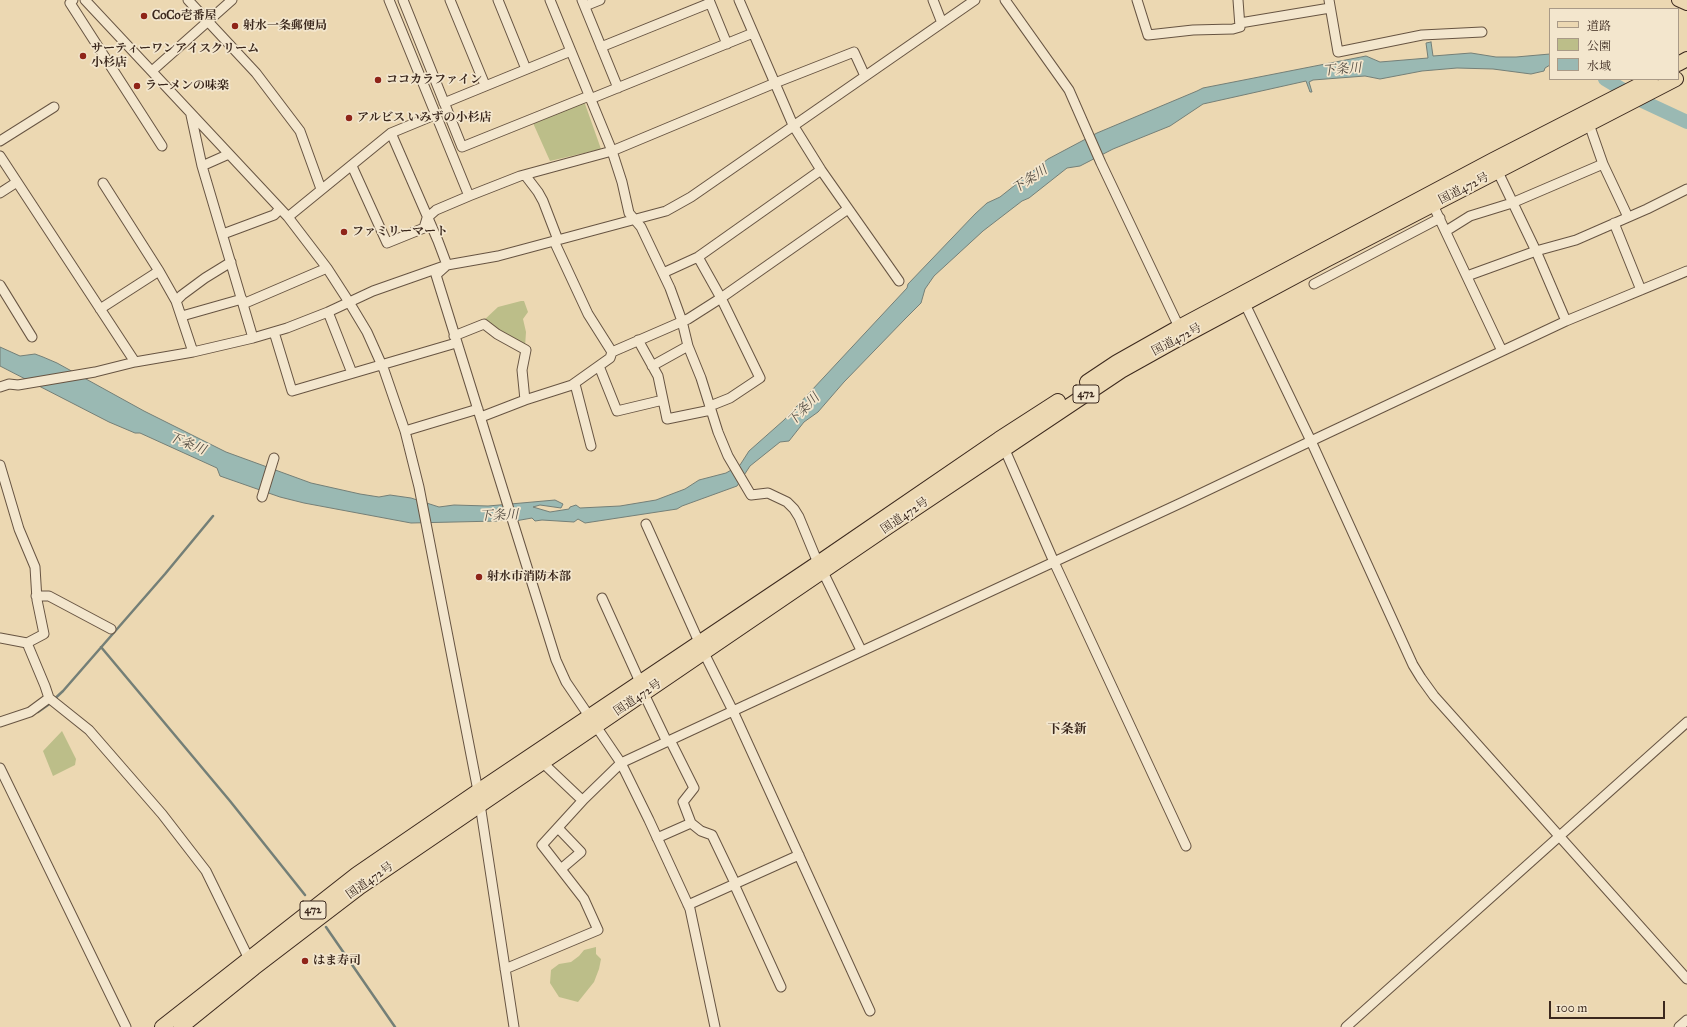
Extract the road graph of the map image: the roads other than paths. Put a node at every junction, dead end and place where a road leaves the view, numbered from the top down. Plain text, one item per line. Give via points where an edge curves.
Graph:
1 (73, 0) edge
2 (84, 0) edge
3 (188, 0) edge
4 (232, 0) edge
5 (389, 0) edge
6 (403, 0) edge
7 (450, 0) edge
8 (498, 0) edge
9 (550, 0) edge
10 (600, 0) edge
11 (739, 0) edge
12 (933, 0) edge
13 (975, 0) edge
14 (1005, 0) edge
15 (1137, 0) edge
16 (1238, 0) edge
17 (1678, 0) edge
18 (709, 1) edge
19 (584, 3) edge
20 (1330, 4) edge
21 (1687, 4) edge
22 (208, 23) junction
23 (942, 23) junction
24 (1240, 23) junction
25 (1482, 32) dead end
26 (753, 33) junction
27 (727, 44) junction
28 (602, 47) junction
29 (571, 51) junction
30 (526, 69) junction
31 (152, 72) junction
32 (865, 76) junction
33 (1671, 80) edge
34 (774, 83) junction
35 (1649, 84) edge
36 (485, 85) junction
37 (618, 88) junction
38 (590, 98) junction
39 (444, 103) junction
40 (54, 107) dead end
41 (190, 114) junction
42 (437, 114) junction
43 (1589, 124) junction
44 (793, 125) junction
45 (391, 133) junction
46 (0, 141) edge
47 (162, 146) dead end
48 (612, 151) junction
49 (229, 154) junction
50 (0, 156) edge
51 (1603, 164) junction
52 (202, 166) junction
53 (352, 166) junction
54 (821, 170) junction
55 (1498, 172) junction
56 (524, 175) junction
57 (17, 182) junction
58 (103, 183) dead end
59 (322, 189) junction
60 (1687, 189) edge
61 (0, 193) edge
62 (469, 196) junction
63 (1512, 203) junction
64 (1433, 205) junction
65 (280, 209) junction
66 (848, 209) junction
67 (288, 217) junction
68 (1628, 217) junction
69 (427, 218) junction
70 (1440, 218) junction
71 (634, 219) junction
72 (1614, 223) junction
73 (1446, 231) junction
74 (223, 234) junction
75 (556, 240) junction
76 (1536, 251) junction
77 (698, 257) junction
78 (232, 262) junction
79 (447, 265) junction
80 (327, 268) junction
81 (159, 271) junction
82 (1687, 272) edge
83 (663, 273) junction
84 (1467, 276) junction
85 (899, 281) dead end
86 (1314, 284) dead end
87 (0, 285) edge
88 (1641, 290) junction
89 (721, 298) junction
90 (176, 301) junction
91 (243, 302) junction
92 (348, 302) junction
93 (1245, 304) junction
94 (100, 309) junction
95 (328, 312) junction
96 (182, 316) junction
97 (682, 321) junction
98 (1566, 321) junction
99 (1178, 327) junction
100 (274, 332) junction
101 (32, 337) dead end
102 (254, 338) junction
103 (455, 339) junction
104 (638, 340) junction
105 (688, 346) junction
106 (1502, 351) junction
107 (193, 352) junction
108 (612, 352) junction
109 (135, 362) junction
110 (381, 364) junction
111 (599, 366) junction
112 (652, 366) junction
113 (352, 373) junction
114 (575, 384) junction
115 (0, 387) edge
116 (525, 400) junction
117 (663, 400) junction
118 (710, 408) junction
119 (480, 413) junction
120 (405, 431) junction
121 (1310, 440) junction
122 (591, 446) dead end
123 (1004, 450) junction
124 (273, 459) dead end
125 (0, 465) edge
126 (262, 496) dead end
127 (646, 524) dead end
128 (1054, 562) junction
129 (820, 568) junction
130 (36, 596) junction
131 (602, 598) dead end
132 (111, 629) dead end
133 (0, 638) edge
134 (27, 643) junction
135 (702, 648) junction
136 (861, 650) junction
137 (642, 688) junction
138 (49, 698) junction
139 (733, 711) junction
140 (593, 721) junction
141 (0, 722) edge
142 (1687, 722) edge
143 (668, 741) junction
144 (543, 762) junction
145 (621, 763) junction
146 (0, 768) edge
147 (478, 791) junction
148 (582, 800) junction
149 (480, 805) junction
150 (691, 823) junction
151 (558, 828) junction
152 (1560, 836) junction
153 (658, 838) junction
154 (1186, 846) dead end
155 (799, 855) junction
156 (561, 869) junction
157 (734, 883) junction
158 (688, 905) junction
159 (249, 959) junction
160 (505, 969) junction
161 (1687, 979) edge
162 (781, 987) dead end
163 (870, 1010) dead end
164 (1687, 1020) edge
165 (126, 1027) edge
166 (162, 1027) edge
167 (181, 1027) edge
168 (514, 1027) edge
169 (715, 1027) edge
170 (1346, 1027) edge
171 (1679, 1027) edge

1 - 47 street via 70,3
2 - 31 street
3 - 22 street
4 - 22 street
5 - 42 street
6 - 39 street
7 - 36 street
8 - 30 street
9 - 29 street
10 - 19 street
11 - 26 street
12 - 23 street
13 - 23 street
14 - 99 street via 1069,90
15 - 24 street via 1148,35 1233,29 1240,27
16 - 24 street
17 - 21 main road
18 - 27 street
18 - 28 street
19 - 28 street
20 - 24 street
20 - 25 street via 1338,52 1422,35
22 - 31 street
22 - 59 street via 256,73 300,131
23 - 32 street
26 - 27 street
26 - 34 street
27 - 37 street
28 - 37 street
29 - 30 street
29 - 38 street
30 - 36 street
31 - 41 street
32 - 34 street via 854,52
32 - 44 street
33 - 35 highway, 国道472号 / 472
34 - 44 street
34 - 48 street
35 - 43 highway, 国道472号 / 472 via 1608,114
35 - 99 highway, 国道472号 / 472 via 1493,160
36 - 39 street
37 - 38 street
38 - 39 street via 462,147
38 - 48 street
40 - 46 street
41 - 49 street
41 - 52 street
42 - 45 street
42 - 62 street
43 - 51 street
43 - 55 highway, 国道472号 / 472
44 - 54 street
44 - 71 street via 672,209
45 - 53 street
45 - 69 street
48 - 56 street
48 - 71 street via 629,213
49 - 52 street
49 - 65 street
50 - 57 street
51 - 63 street
51 - 68 street
52 - 74 street
53 - 59 street
53 - 69 street via 387,243 424,228
54 - 66 street
54 - 77 street
55 - 63 street
55 - 64 highway, 国道472号 / 472
56 - 62 street
56 - 75 street via 543,201
57 - 61 street
57 - 94 street
58 - 81 street
59 - 67 street
60 - 68 street
62 - 69 street via 436,210
63 - 73 street via 1470,216
63 - 76 street
64 - 70 street
64 - 93 highway, 国道472号 / 472
65 - 67 street
65 - 74 street via 274,215
66 - 85 street
66 - 89 street
67 - 80 street
68 - 72 street
69 - 79 street
70 - 73 street
70 - 86 street
71 - 75 street
71 - 83 street via 641,227
72 - 76 street via 1576,240
72 - 88 street
73 - 84 street
74 - 78 street
75 - 79 street via 498,256
75 - 108 street via 588,314
76 - 84 street
76 - 98 street
77 - 83 street
77 - 89 street
78 - 90 street via 205,278
78 - 91 street
79 - 92 street
79 - 103 street via 436,275
80 - 91 street
80 - 92 street
81 - 90 street
81 - 94 street
82 - 88 street
83 - 97 street
84 - 106 street
87 - 101 street
88 - 98 street
89 - 97 street
89 - 118 street via 760,378
90 - 96 street
91 - 96 street
91 - 102 street
92 - 95 street
92 - 110 street via 367,332
93 - 121 street
93 - 123 highway, 国道472号 / 472 via 1121,371
94 - 109 street
95 - 100 street
95 - 113 street
96 - 107 street
97 - 104 street
97 - 105 street
98 - 106 street
99 - 129 highway, 国道472号 / 472 via 1117,362 999,439
100 - 102 street
100 - 113 street via 292,391
102 - 107 street
103 - 110 street
103 - 116 street via 484,324 526,350 522,370
103 - 119 street
104 - 108 street
104 - 112 street
105 - 112 street
105 - 118 street
106 - 121 street
107 - 109 street
108 - 111 street via 610,358
109 - 115 street
110 - 113 street
110 - 120 street
111 - 114 street
111 - 117 street via 617,411
112 - 117 street via 658,376
114 - 116 street
114 - 122 street
116 - 119 street
117 - 118 street via 667,419
118 - 129 street via 728,456 749,492 768,493 787,502 794,509
119 - 120 street
119 - 140 street via 556,660 566,682
120 - 147 street via 419,488
121 - 128 street
121 - 152 street via 1421,678 1434,696
123 - 128 street
123 - 129 highway, 国道472号 / 472
124 - 126 street
125 - 130 street via 19,529 35,567
127 - 135 street
128 - 136 street
128 - 154 street
129 - 135 highway, 国道472号 / 472
129 - 136 street
130 - 132 street via 49,596
130 - 134 street via 44,634
131 - 137 street
133 - 134 street
134 - 138 street
135 - 137 highway, 国道472号 / 472
135 - 139 street
136 - 139 street
137 - 140 highway, 国道472号 / 472
137 - 143 street
138 - 141 street via 30,712
138 - 159 street via 89,730 162,814 202,865
139 - 143 street
139 - 155 street
140 - 144 highway, 国道472号 / 472
140 - 145 street
140 - 147 highway, 国道472号 / 472
142 - 152 street
143 - 145 street
143 - 150 street via 694,788 683,802
144 - 148 street
144 - 149 highway, 国道472号 / 472
145 - 148 street
145 - 153 street
146 - 165 street
147 - 149 street
147 - 159 highway, 国道472号 / 472 via 357,874
148 - 151 street
149 - 160 street
149 - 167 highway, 国道472号 / 472 via 360,887
150 - 153 street
150 - 157 street via 701,832 712,835
151 - 156 street via 542,845
151 - 156 street via 581,852
152 - 161 street
152 - 170 street
153 - 158 street
155 - 157 street
155 - 163 street
156 - 160 street via 584,898 598,930
157 - 158 street
157 - 162 street
158 - 169 street
159 - 166 highway, 国道472号 / 472
160 - 168 street
164 - 171 street

